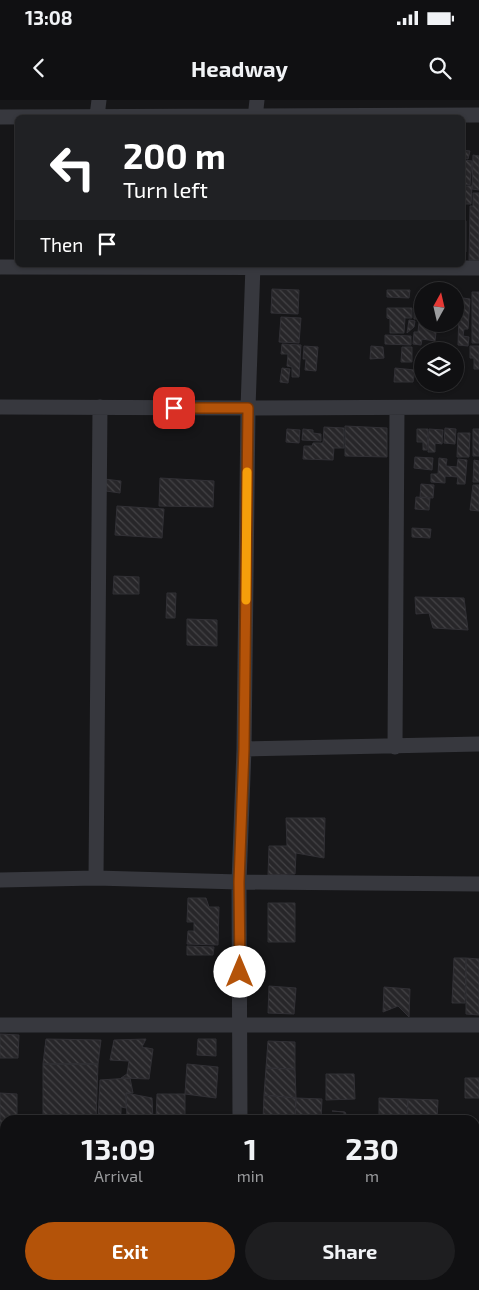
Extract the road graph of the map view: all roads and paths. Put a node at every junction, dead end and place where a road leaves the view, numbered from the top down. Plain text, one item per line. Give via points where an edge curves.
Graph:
1 (99, 100) edge
2 (257, 100) edge
3 (97, 115) edge
4 (255, 115) edge
5 (465, 115) edge
6 (479, 115) edge
7 (0, 117) edge
8 (15, 117) edge
9 (0, 266) edge
10 (15, 266) edge
11 (253, 267) edge
12 (479, 268) edge
13 (0, 407) edge
14 (100, 407) junction
15 (479, 407) edge
16 (248, 408) junction
17 (397, 408) junction
18 (479, 744) edge
19 (395, 747) junction
20 (244, 749) junction
21 (96, 878) junction
22 (0, 880) edge
23 (239, 882) junction
24 (479, 884) edge
25 (0, 1025) edge
26 (479, 1025) edge
27 (240, 1026) junction
28 (240, 1115) edge

1 - 3 street
2 - 4 street
5 - 6 street
7 - 8 street
9 - 10 street
11 - 12 street
11 - 16 street
13 - 14 street
14 - 16 street
14 - 21 street
15 - 17 street
16 - 17 street
16 - 20 street
17 - 19 street
18 - 19 street
19 - 20 street
20 - 23 street
21 - 22 street
21 - 23 street
23 - 24 street
23 - 27 street
25 - 27 street
26 - 27 street
27 - 28 street

